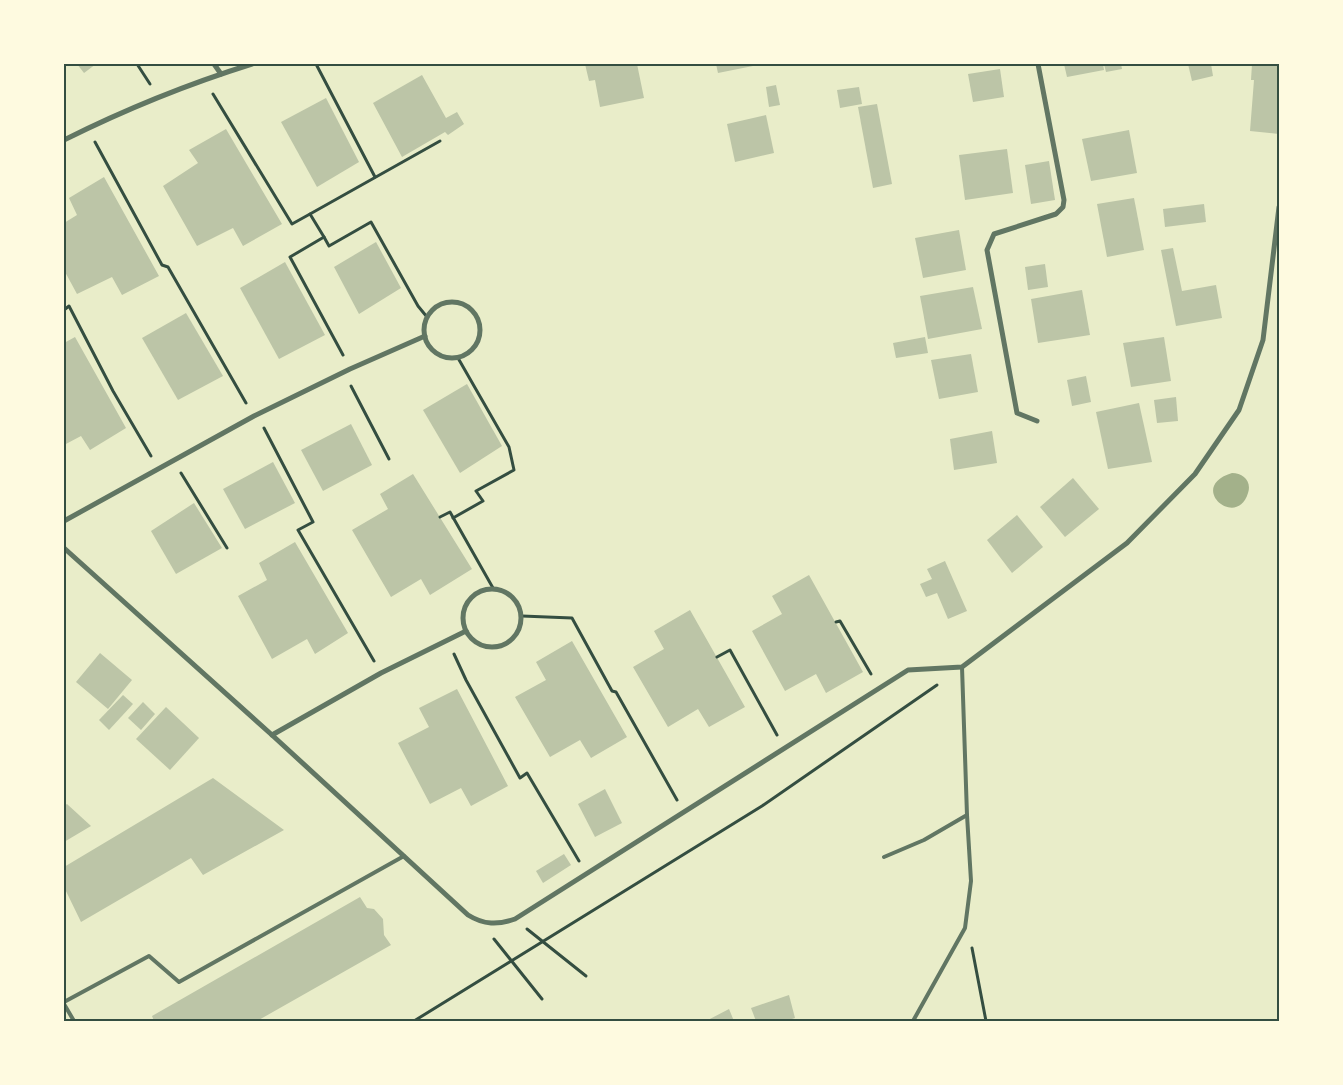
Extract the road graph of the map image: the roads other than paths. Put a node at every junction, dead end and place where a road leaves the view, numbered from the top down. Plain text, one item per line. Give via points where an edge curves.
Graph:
1 (214, 64) edge
2 (252, 64) edge
3 (1038, 64) edge
4 (221, 74) junction
5 (64, 140) edge
6 (1279, 207) edge
7 (425, 336) junction
8 (1037, 421) dead end
9 (64, 522) edge
10 (64, 548) edge
11 (466, 631) junction
12 (962, 667) junction
13 (272, 735) junction
14 (967, 815) junction
15 (404, 856) junction
16 (884, 857) dead end
17 (64, 1003) edge
18 (74, 1021) edge
19 (913, 1021) edge

1 - 4 street
2 - 4 street
3 - 8 street via 1063,208 1056,214 994,234 987,250 1017,413
4 - 5 street
6 - 12 street via 1263,340 1238,410 1195,474 1127,543
7 - 7 street via 427,317 444,303 465,305 472,310 480,328 480,337 471,351 458,358 437,354
7 - 9 street via 255,415
10 - 13 street
11 - 11 street via 470,638 485,647 504,645 512,641 520,630 522,616 519,605 507,592 493,588 479,592 467,603 462,618
11 - 13 street via 381,673
12 - 14 lane
12 - 15 street via 908,670 515,919 491,924 478,921
13 - 15 street
14 - 16 lane via 924,840
14 - 19 lane via 972,880 966,928
15 - 17 lane via 179,982 149,956
17 - 18 lane

